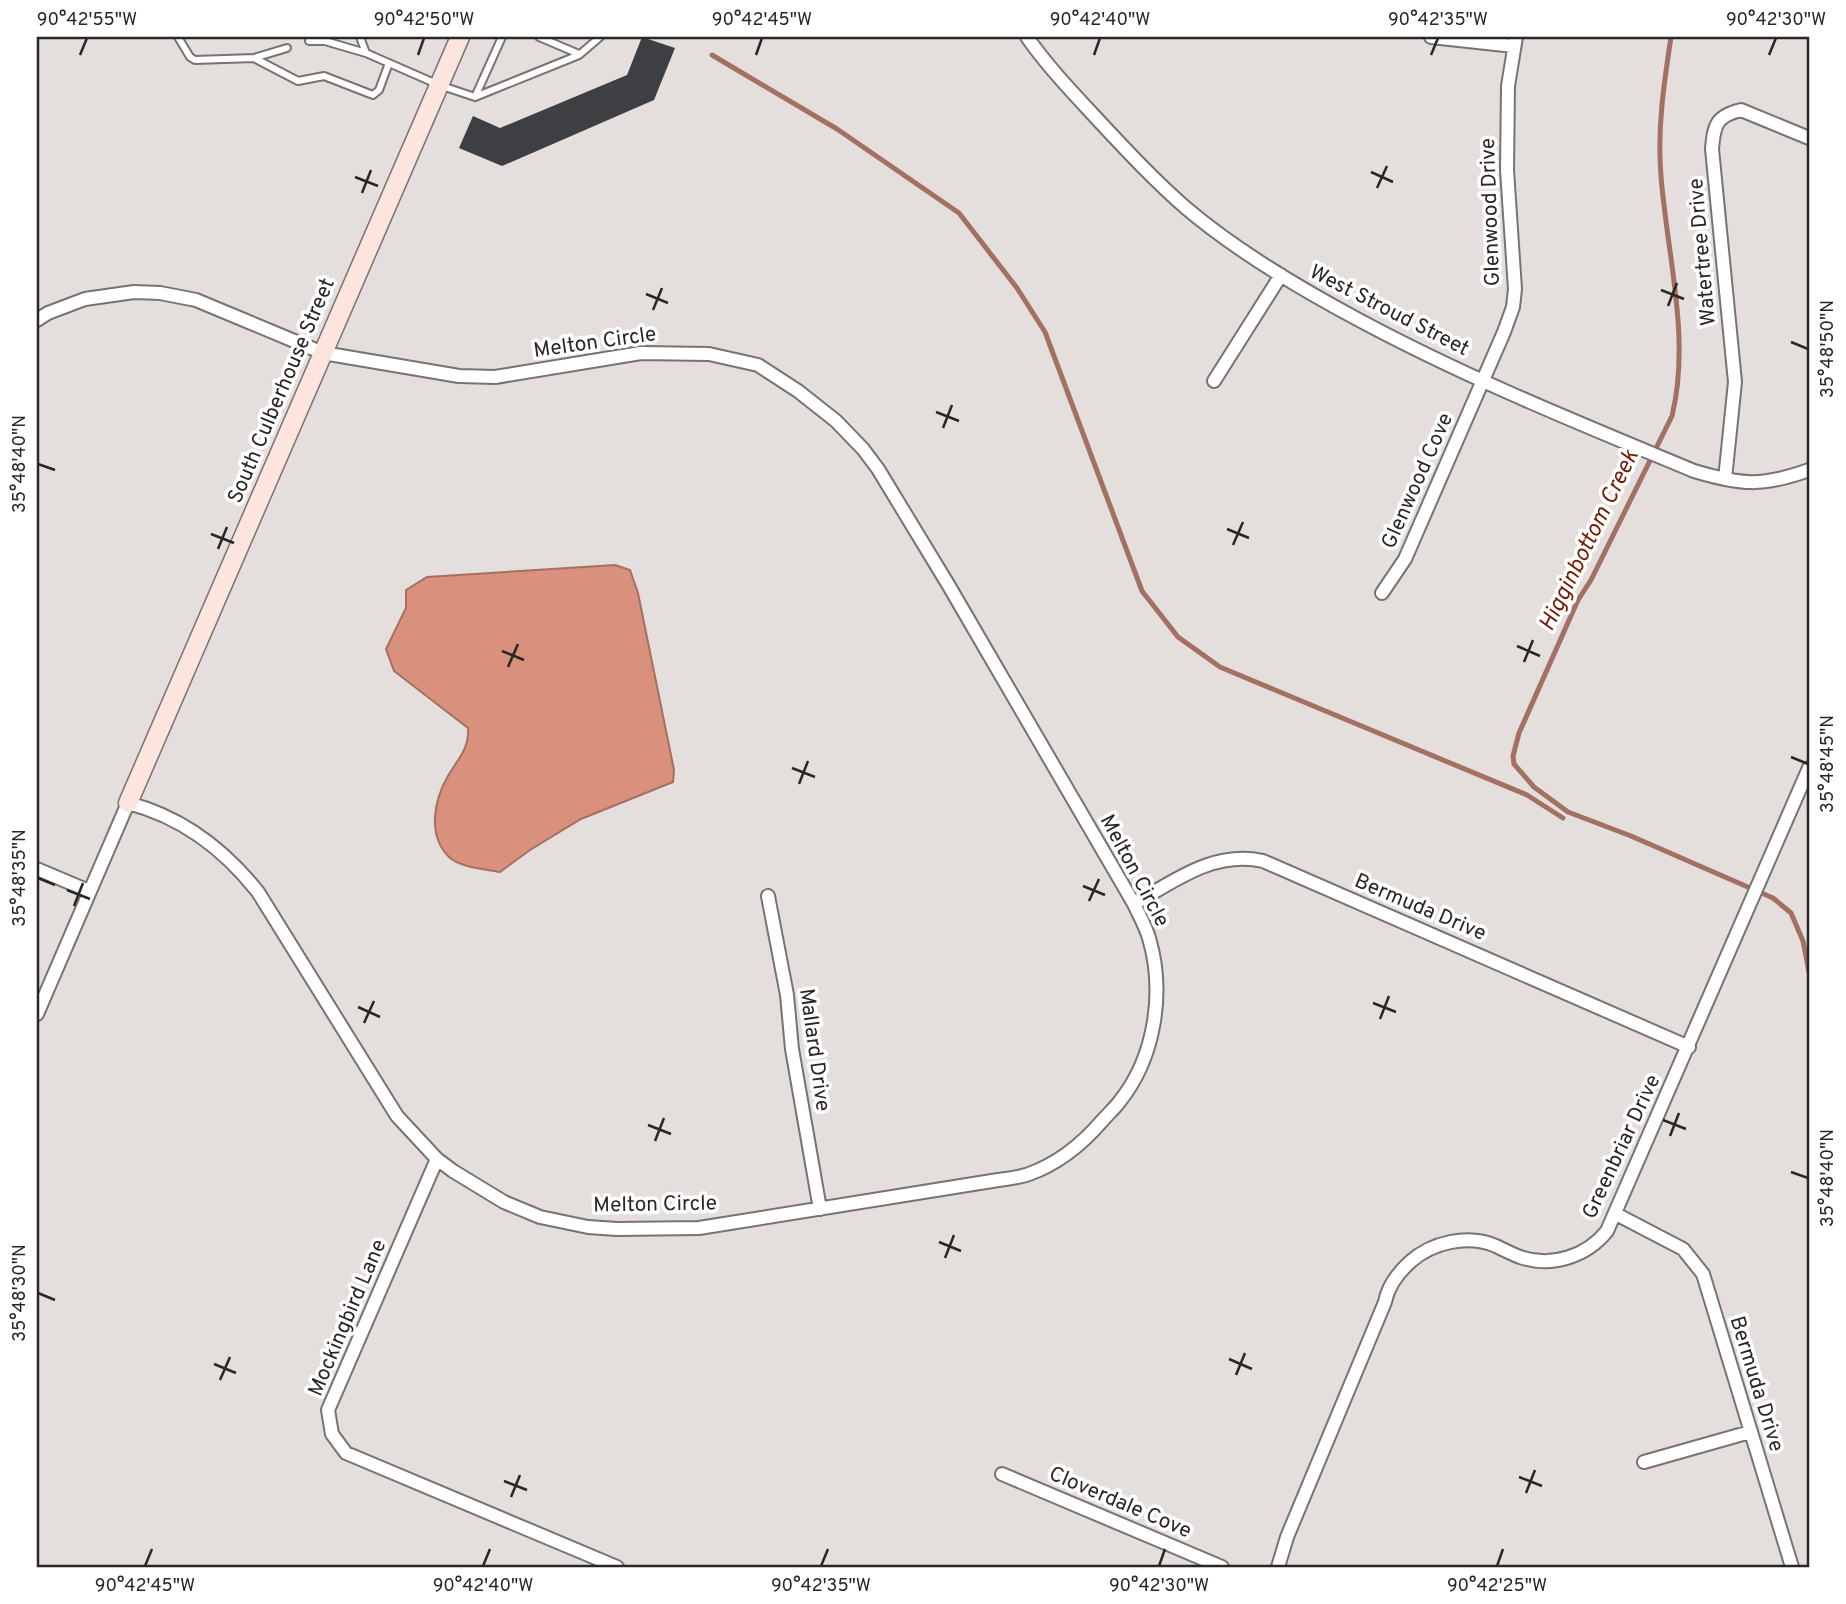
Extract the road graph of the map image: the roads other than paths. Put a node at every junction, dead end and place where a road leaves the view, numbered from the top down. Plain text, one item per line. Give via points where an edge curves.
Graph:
1 (178, 37) edge
2 (360, 37) edge
3 (460, 37) edge
4 (502, 37) edge
5 (539, 37) edge
6 (600, 37) edge
7 (1027, 37) edge
8 (1431, 37) edge
9 (309, 41) dead end
10 (1515, 41) edge
11 (287, 48) dead end
12 (366, 53) junction
13 (579, 55) junction
14 (254, 58) junction
15 (389, 63) junction
16 (439, 85) junction
17 (475, 97) junction
18 (1809, 138) edge
19 (1281, 275) junction
20 (37, 320) edge
21 (323, 353) junction
22 (1214, 381) dead end
23 (1483, 381) junction
24 (1809, 470) edge
25 (1726, 479) junction
26 (1382, 593) dead end
27 (1809, 768) edge
28 (128, 803) junction
29 (37, 869) edge
30 (89, 891) junction
31 (768, 896) dead end
32 (1134, 904) junction
33 (37, 1014) edge
34 (1689, 1047) junction
35 (437, 1159) junction
36 (820, 1209) junction
37 (1616, 1214) junction
38 (1750, 1432) junction
39 (1644, 1462) dead end
40 (1002, 1474) dead end
41 (617, 1567) edge
42 (1222, 1567) edge
43 (1278, 1567) edge
44 (1792, 1567) edge

1 - 14 lane via 195,60
2 - 12 lane
3 - 16 street, South Culberhouse Street
4 - 17 lane
5 - 13 lane
6 - 13 lane
7 - 19 street, West Stroud Street via 1138,164 1187,209
8 - 10 street
9 - 12 lane
10 - 23 street, Glenwood Drive via 1508,86 1507,170 1514,289 1508,324
11 - 14 lane
12 - 15 lane
13 - 17 lane
14 - 15 lane via 298,82 324,76 373,95
15 - 16 lane
16 - 17 lane
16 - 21 street, South Culberhouse Street
18 - 25 street, Watertree Drive via 1741,110 1724,116 1714,131 1735,382
19 - 22 street
19 - 23 street, West Stroud Street via 1399,341
20 - 21 street, Melton Circle via 85,299 160,293 196,300
21 - 28 street, South Culberhouse Street
21 - 32 street, Melton Circle via 495,377 640,352 732,357 769,370 836,421 878,469
23 - 25 street, West Stroud Street via 1694,471
23 - 26 street, Glenwood Cove via 1405,559
24 - 25 street, West Stroud Street via 1770,482
27 - 34 street, Greenbriar Drive
28 - 30 street
28 - 35 street, Melton Circle via 185,824 243,873 397,1116
29 - 30 street
30 - 33 street
31 - 36 street, Mallard Drive via 788,995 792,1049
32 - 34 street, Bermuda Drive via 1206,864 1244,858 1263,861
32 - 36 street, Melton Circle via 1156,966 1154,1026 1135,1077 1099,1126 1070,1151 1029,1174
34 - 37 street, Greenbriar Drive
35 - 36 street, Melton Circle via 503,1202 540,1217 588,1227 699,1228
35 - 41 street, Mockingbird Lane via 328,1410 332,1434 346,1453
37 - 38 street, Bermuda Drive via 1683,1249 1703,1274
37 - 43 street, Greenbriar Drive via 1596,1244 1577,1255 1539,1261 1471,1241 1442,1244 1403,1268 1387,1293
38 - 39 street
38 - 44 street, Bermuda Drive
40 - 42 street, Cloverdale Cove

